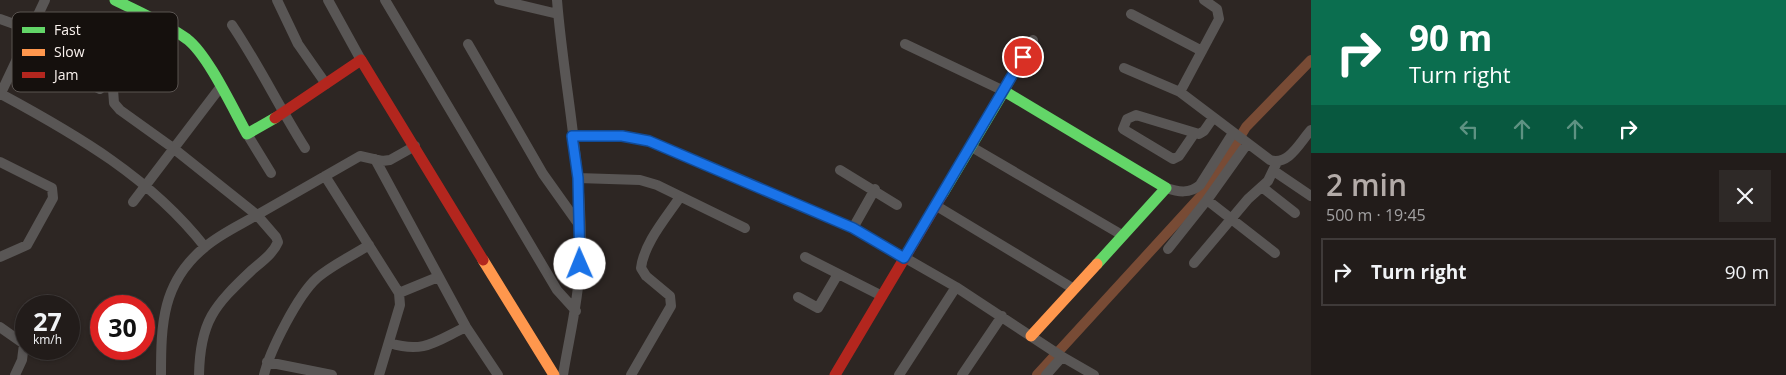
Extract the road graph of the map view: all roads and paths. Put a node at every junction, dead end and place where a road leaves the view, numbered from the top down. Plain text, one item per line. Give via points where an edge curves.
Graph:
1 (45, 0) edge
2 (115, 0) edge
3 (277, 0) edge
4 (328, 0) edge
5 (385, 0) edge
6 (499, 0) edge
7 (557, 0) edge
8 (1204, 0) edge
9 (39, 12) edge
10 (142, 12) edge
11 (558, 14) junction
12 (1131, 14) dead end
13 (0, 19) edge
14 (12, 23) edge
15 (232, 25) dead end
16 (178, 33) edge
17 (1033, 40) dead end
18 (468, 44) dead end
19 (905, 44) dead end
20 (1202, 51) junction
21 (361, 60) junction
22 (1124, 68) dead end
23 (12, 69) edge
24 (326, 84) junction
25 (219, 89) junction
26 (1004, 91) junction
27 (113, 92) edge
28 (1180, 92) junction
29 (0, 95) edge
30 (283, 113) junction
31 (1213, 118) junction
32 (1311, 130) edge
33 (1233, 133) junction
34 (247, 134) junction
35 (1194, 134) junction
36 (572, 136) junction
37 (1246, 143) junction
38 (415, 146) junction
39 (970, 146) junction
40 (173, 148) junction
41 (305, 148) dead end
42 (375, 159) junction
43 (0, 162) edge
44 (1275, 166) junction
45 (840, 170) dead end
46 (271, 173) dead end
47 (325, 176) junction
48 (578, 178) junction
49 (145, 185) junction
50 (1262, 187) junction
51 (1166, 188) junction
52 (875, 189) junction
53 (1311, 196) edge
54 (680, 197) junction
55 (1207, 200) junction
56 (133, 202) dead end
57 (897, 205) dead end
58 (935, 206) junction
59 (1295, 213) dead end
60 (257, 215) junction
61 (1232, 218) junction
62 (580, 226) junction
63 (745, 228) dead end
64 (853, 228) junction
65 (1122, 235) junction
66 (369, 245) junction
67 (205, 247) junction
68 (1168, 249) dead end
69 (1275, 253) dead end
70 (0, 257) edge
71 (806, 257) dead end
72 (904, 258) junction
73 (1194, 263) dead end
74 (838, 274) junction
75 (438, 276) junction
76 (956, 287) junction
77 (1074, 289) junction
78 (399, 293) junction
79 (882, 296) junction
80 (798, 297) dead end
81 (576, 311) junction
82 (1002, 316) junction
83 (0, 327) edge
84 (466, 327) junction
85 (1035, 338) junction
86 (390, 343) junction
87 (1061, 356) junction
88 (267, 362) junction
89 (562, 374) edge
90 (14, 375) edge
91 (161, 375) edge
92 (199, 375) edge
93 (264, 375) edge
94 (332, 375) edge
95 (380, 375) edge
96 (498, 375) edge
97 (631, 375) edge
98 (835, 375) edge
99 (899, 375) edge
100 (962, 375) edge
101 (1046, 375) edge
102 (1094, 375) edge

1 - 9 street
2 - 10 street
3 - 24 street via 298,44
4 - 21 street
5 - 81 street via 557,290
6 - 11 street
7 - 11 street
8 - 20 street via 1220,14
11 - 36 street
12 - 20 street
13 - 14 street
15 - 30 street via 257,61
16 - 25 street via 201,55
17 - 26 street
18 - 62 street via 543,174
19 - 26 street
20 - 28 street
21 - 24 street
21 - 38 street
22 - 28 street
23 - 29 street
24 - 30 street
25 - 34 street
25 - 40 street
26 - 39 street
26 - 51 street
27 - 40 street via 120,110
28 - 31 street
29 - 49 street via 109,157
30 - 34 street
30 - 41 street
31 - 33 street
31 - 35 street via 1202,134
32 - 44 street via 1286,159
33 - 37 street
33 - 51 street via 1194,190 1178,192
34 - 46 street
35 - 35 street via 1179,156 1173,159 1123,128 1127,119 1136,115
36 - 48 street
36 - 64 street via 622,136 649,141
37 - 44 street
37 - 55 street
38 - 42 street via 390,160
38 - 89 street via 490,274
39 - 58 street
39 - 65 street
40 - 49 street
40 - 60 street
42 - 47 street via 360,156
42 - 75 street
43 - 70 street via 52,188 53,198 28,245
44 - 50 street
44 - 53 street
45 - 52 street
47 - 60 street
47 - 66 street
48 - 54 street via 640,180
48 - 62 street
49 - 56 street
49 - 67 street via 186,223
50 - 59 street
50 - 61 street
51 - 65 street
52 - 57 street
52 - 64 street
54 - 63 street
54 - 97 street via 647,248 641,268 670,296 672,306
55 - 61 street
55 - 68 street
58 - 72 street
58 - 77 street
60 - 67 street
60 - 92 street via 278,242 226,294 212,313 201,340
61 - 69 street
61 - 73 street
62 - 81 street
64 - 72 street
65 - 77 street
66 - 78 street
66 - 88 street via 321,275 307,289
67 - 91 street via 181,272 168,294 163,312
71 - 74 street
72 - 76 street
72 - 79 street
74 - 79 street
74 - 80 street via 818,308
75 - 78 street
75 - 84 street
76 - 82 street
76 - 99 street
77 - 85 street
78 - 86 street via 400,305
79 - 98 street
81 - 89 street
82 - 85 street
82 - 100 street
83 - 90 street via 24,344 22,360
84 - 86 street via 423,347 413,349
84 - 96 street
85 - 87 street
86 - 95 street
87 - 101 street
87 - 102 street
88 - 93 street
88 - 94 street

